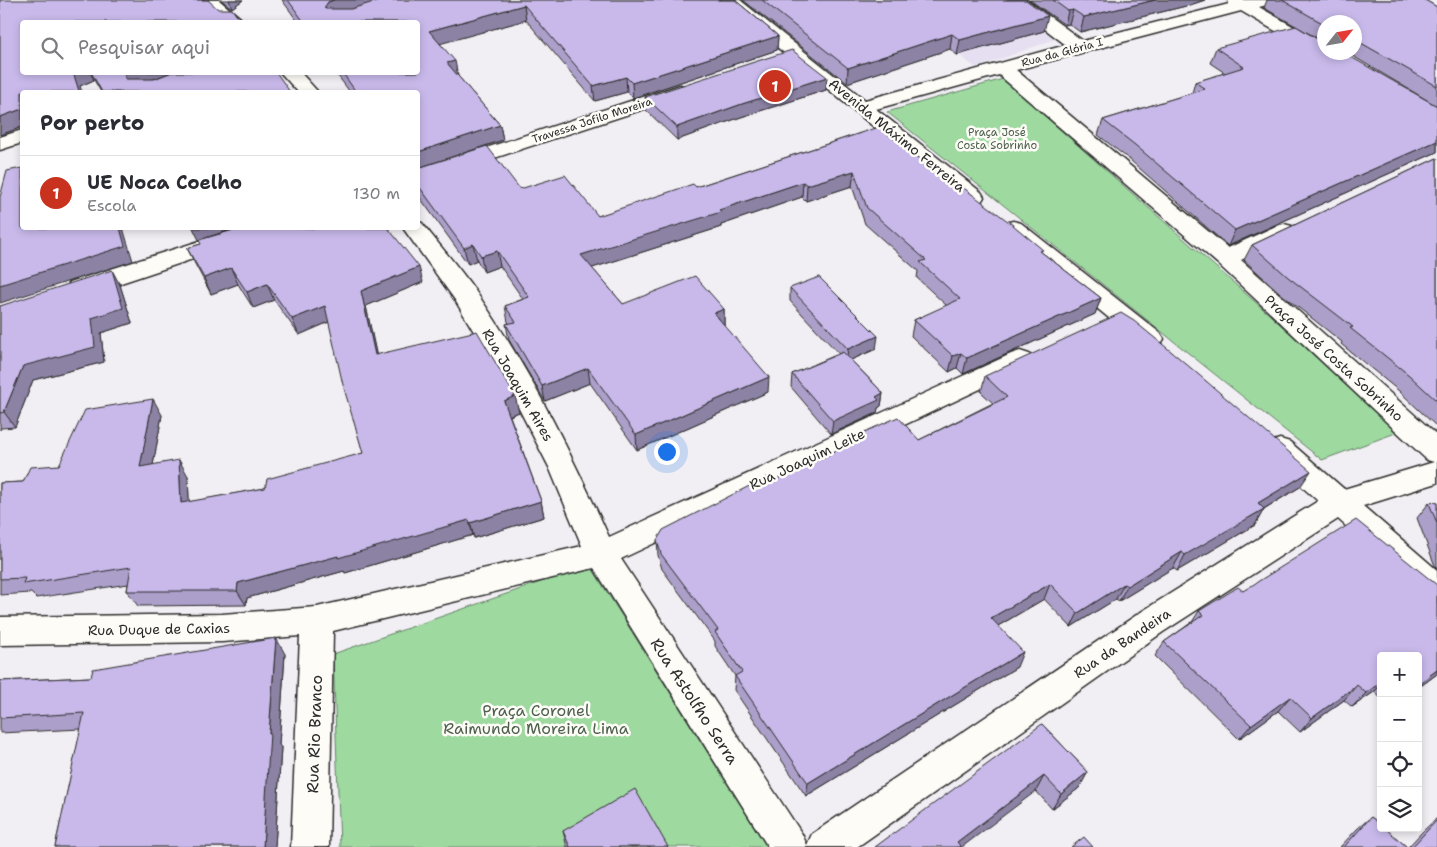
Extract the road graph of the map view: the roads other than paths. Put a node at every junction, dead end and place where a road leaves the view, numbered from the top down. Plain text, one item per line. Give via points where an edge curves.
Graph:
1 (208, 0) edge
2 (729, 0) edge
3 (1016, 0) edge
4 (1265, 0) edge
5 (1240, 3) edge
6 (233, 20) edge
7 (1080, 47) junction
8 (1317, 47) edge
9 (1340, 60) edge
10 (1344, 62) edge
11 (1002, 68) junction
12 (293, 75) edge
13 (701, 84) edge
14 (306, 90) edge
15 (861, 108) junction
16 (20, 137) edge
17 (0, 144) edge
18 (420, 176) edge
19 (1304, 221) edge
20 (257, 230) edge
21 (416, 230) edge
22 (1225, 258) junction
23 (56, 296) edge
24 (1122, 314) junction
25 (1095, 326) edge
26 (1041, 350) edge
27 (1167, 353) edge
28 (1265, 437) edge
29 (1437, 452) edge
30 (1437, 472) edge
31 (1340, 502) junction
32 (601, 554) junction
33 (1437, 589) edge
34 (317, 621) junction
35 (0, 631) edge
36 (310, 847) edge
37 (789, 847) edge
38 (825, 847) edge

1 - 6 street
2 - 15 street, Avenida Máximo Ferreira via 786,56
3 - 7 street
4 - 5 street, Rua da Glória I
5 - 7 street, Rua da Glória I
5 - 8 street
7 - 11 street, Rua da Glória I
9 - 10 street
11 - 15 street, Rua da Glória I
11 - 22 street, Praça José Costa Sobrinho
12 - 14 street
13 - 18 street, Travessa Jofilo Moreira
15 - 24 street, Avenida Máximo Ferreira
16 - 17 street
19 - 22 street
20 - 23 street
21 - 32 street, Rua Joaquim Aires via 465,295 528,397
22 - 29 street, Praça José Costa Sobrinho
24 - 25 street
24 - 27 street, Avenida Máximo Ferreira
26 - 32 street, Rua Joaquim Leite
28 - 31 street
30 - 31 street, Rua da Bandeira
31 - 33 street
31 - 38 street, Rua da Bandeira via 1152,622
32 - 34 street, Rua Joaquim Leite
32 - 37 street, Rua Astolfho Serra
34 - 35 street, Rua Duque de Caxias via 222,628
34 - 36 street, Rua Rio Branco

